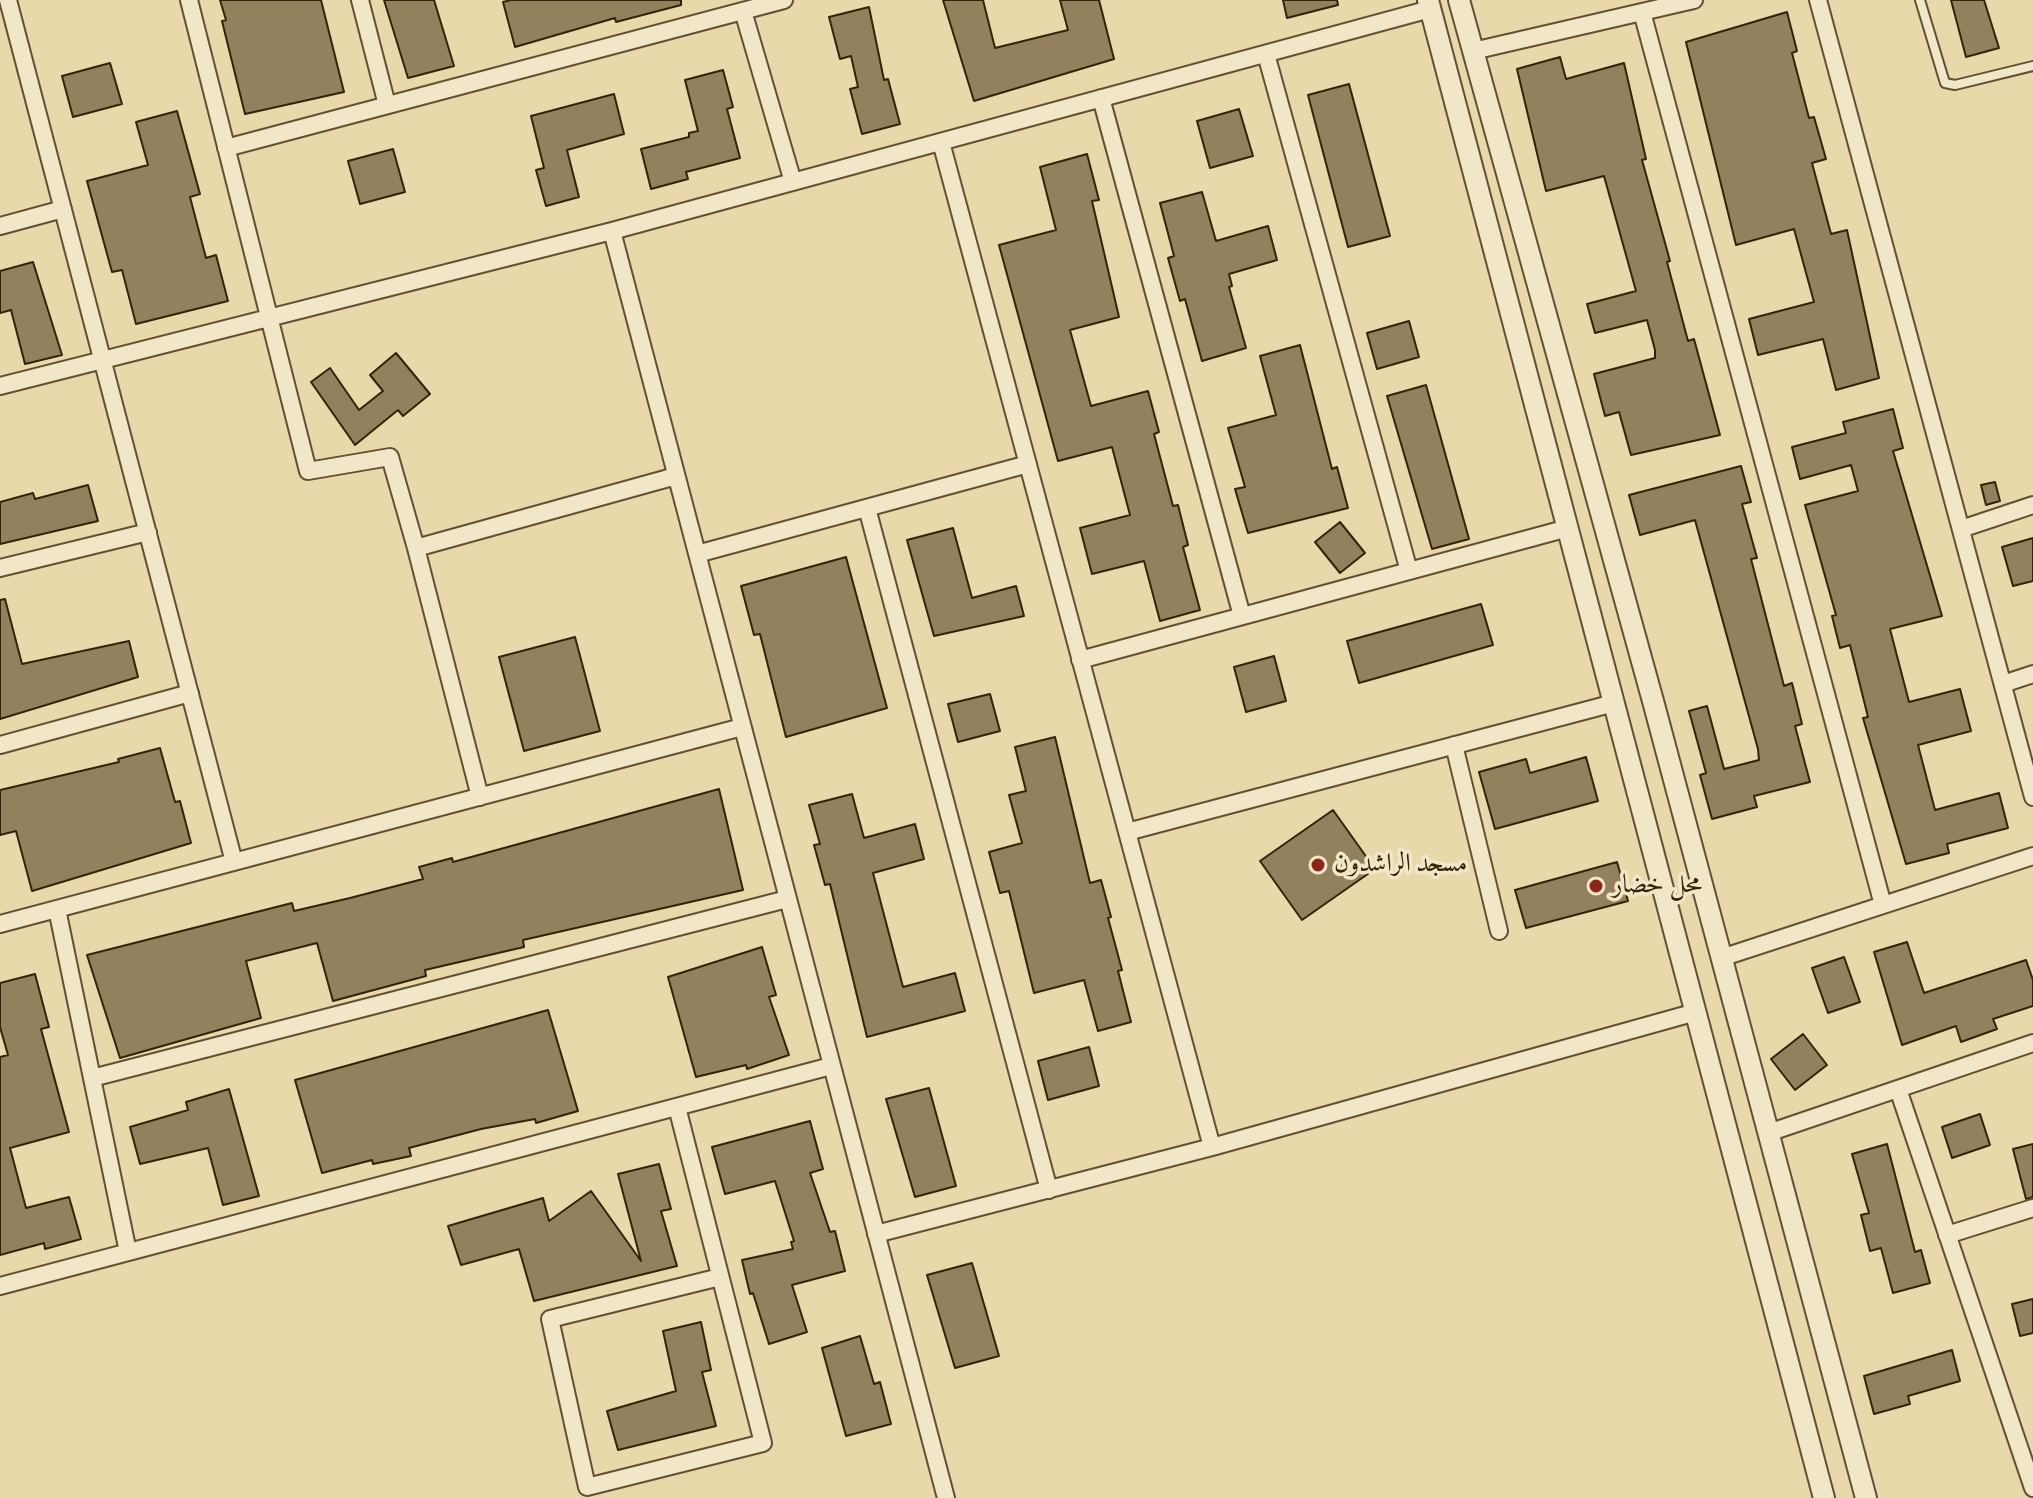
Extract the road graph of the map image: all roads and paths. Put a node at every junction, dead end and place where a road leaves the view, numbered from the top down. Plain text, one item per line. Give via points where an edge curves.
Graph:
1 (8, 0) edge
2 (189, 0) edge
3 (360, 0) edge
4 (784, 0) edge
5 (1459, 0) edge
6 (1694, 0) edge
7 (1818, 0) edge
8 (1920, 0) edge
9 (1429, 5) edge
10 (743, 11) junction
11 (1642, 12) junction
12 (1473, 51) junction
13 (1266, 54) junction
14 (2033, 66) edge
15 (1101, 98) junction
16 (387, 105) junction
17 (941, 142) junction
18 (226, 148) junction
19 (793, 182) junction
20 (63, 209) junction
21 (0, 226) edge
22 (612, 231) junction
23 (269, 317) junction
24 (102, 359) junction
25 (0, 386) edge
26 (1028, 464) junction
27 (676, 476) junction
28 (2033, 505) edge
29 (867, 508) junction
30 (1568, 528) junction
31 (1961, 529) junction
32 (148, 532) junction
33 (416, 548) junction
34 (697, 554) junction
35 (0, 568) edge
36 (1409, 571) junction
37 (1242, 616) junction
38 (1080, 660) junction
39 (2033, 674) edge
40 (2003, 684) junction
41 (190, 693) junction
42 (1614, 703) junction
43 (742, 727) junction
44 (0, 745) edge
45 (1454, 745) junction
46 (480, 797) junction
47 (2033, 797) edge
48 (1127, 832) junction
49 (2033, 856) edge
50 (234, 862) junction
51 (787, 899) junction
52 (1883, 905) junction
53 (57, 909) junction
54 (0, 924) edge
55 (1499, 931) dead end
56 (1721, 958) junction
57 (1696, 1012) junction
58 (2033, 1043) edge
59 (831, 1066) junction
60 (92, 1078) junction
61 (1898, 1089) junction
62 (677, 1107) junction
63 (1768, 1133) junction
64 (1212, 1147) junction
65 (1049, 1190) junction
66 (2033, 1208) edge
67 (876, 1234) junction
68 (1947, 1235) junction
69 (128, 1252) junction
70 (720, 1277) junction
71 (0, 1286) edge
72 (2033, 1488) edge
73 (946, 1498) edge
74 (1824, 1498) edge
75 (1866, 1498) edge

1 - 20 street
2 - 18 street
3 - 16 street
4 - 10 street
5 - 12 street
6 - 11 street
7 - 31 street
8 - 14 lane via 1945,83
9 - 13 street
9 - 30 street
10 - 16 street
10 - 19 street
11 - 12 street
11 - 52 street
12 - 56 street
13 - 15 street
13 - 36 street
15 - 17 street
15 - 37 street
16 - 18 street
17 - 19 street
17 - 26 street
18 - 23 street
19 - 22 street
20 - 21 street
20 - 24 street
22 - 23 street
22 - 27 street
23 - 24 street
23 - 33 street via 308,471 390,457
24 - 25 street
24 - 32 street
26 - 29 street
26 - 38 street
27 - 33 street
27 - 34 street
28 - 31 street
29 - 34 street
29 - 65 street
30 - 36 street
30 - 42 street
31 - 40 street
32 - 35 street
32 - 41 street
33 - 46 street
34 - 43 street
36 - 37 street
37 - 38 street
38 - 48 street
39 - 40 street
40 - 47 street
41 - 44 street
41 - 50 street
42 - 45 street
42 - 57 street
43 - 46 street
43 - 51 street
45 - 48 street
45 - 55 street
46 - 50 street
48 - 64 street
49 - 52 street
50 - 53 street
51 - 59 street
51 - 60 street
52 - 56 street
53 - 54 street
53 - 60 street
56 - 63 street
57 - 64 street
57 - 74 street
58 - 61 street
59 - 62 street
59 - 67 street
60 - 69 street
61 - 63 street
61 - 68 street
62 - 69 street
62 - 70 street
63 - 75 street
64 - 65 street
65 - 67 street
66 - 68 street
67 - 73 street
68 - 72 street
69 - 71 street
70 - 70 street via 763,1443 587,1487 550,1319

